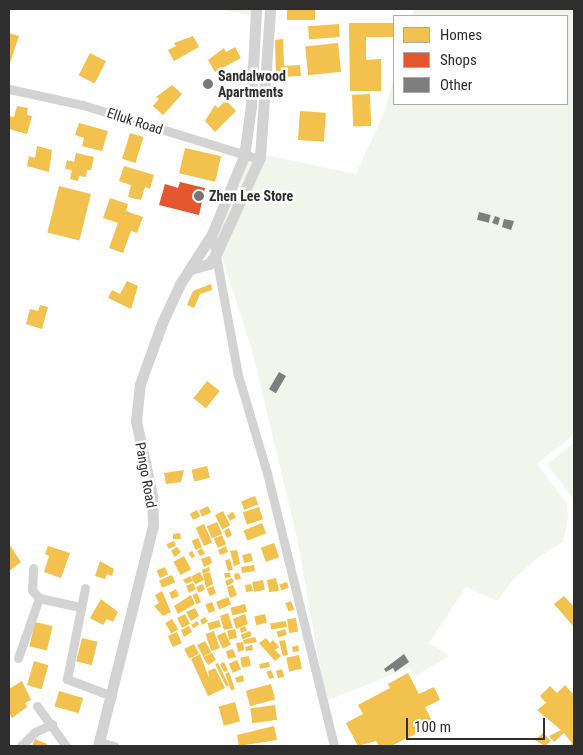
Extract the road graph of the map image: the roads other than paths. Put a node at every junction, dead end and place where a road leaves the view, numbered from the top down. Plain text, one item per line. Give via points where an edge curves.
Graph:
1 (256, 9) edge
2 (270, 9) edge
3 (9, 89) edge
4 (244, 156) junction
5 (259, 159) junction
6 (212, 234) junction
7 (218, 252) junction
8 (190, 269) junction
9 (33, 568) dead end
10 (85, 588) dead end
11 (39, 598) junction
12 (80, 607) junction
13 (18, 658) dead end
14 (112, 696) junction
15 (38, 706) dead end
16 (52, 724) junction
17 (99, 744) edge
18 (20, 746) edge
19 (66, 746) edge
20 (114, 746) edge
21 (334, 746) edge

1 - 4 street, Pango Road via 251,106
2 - 5 street
3 - 4 street, Elluk Road via 82,105
4 - 5 street, Elluk Road
4 - 6 street, Pango Road
5 - 7 street
6 - 7 street
6 - 8 street, Pango Road
7 - 8 street via 209,264
7 - 21 street via 238,375 267,473
8 - 14 street, Pango Road via 162,323 140,384 136,420 152,495 153,526
9 - 11 street via 32,590
10 - 12 street
11 - 12 street
11 - 13 street
12 - 14 street via 67,679
14 - 17 street, Pango Road
15 - 16 street
16 - 18 street via 35,732
16 - 19 street
17 - 20 street

